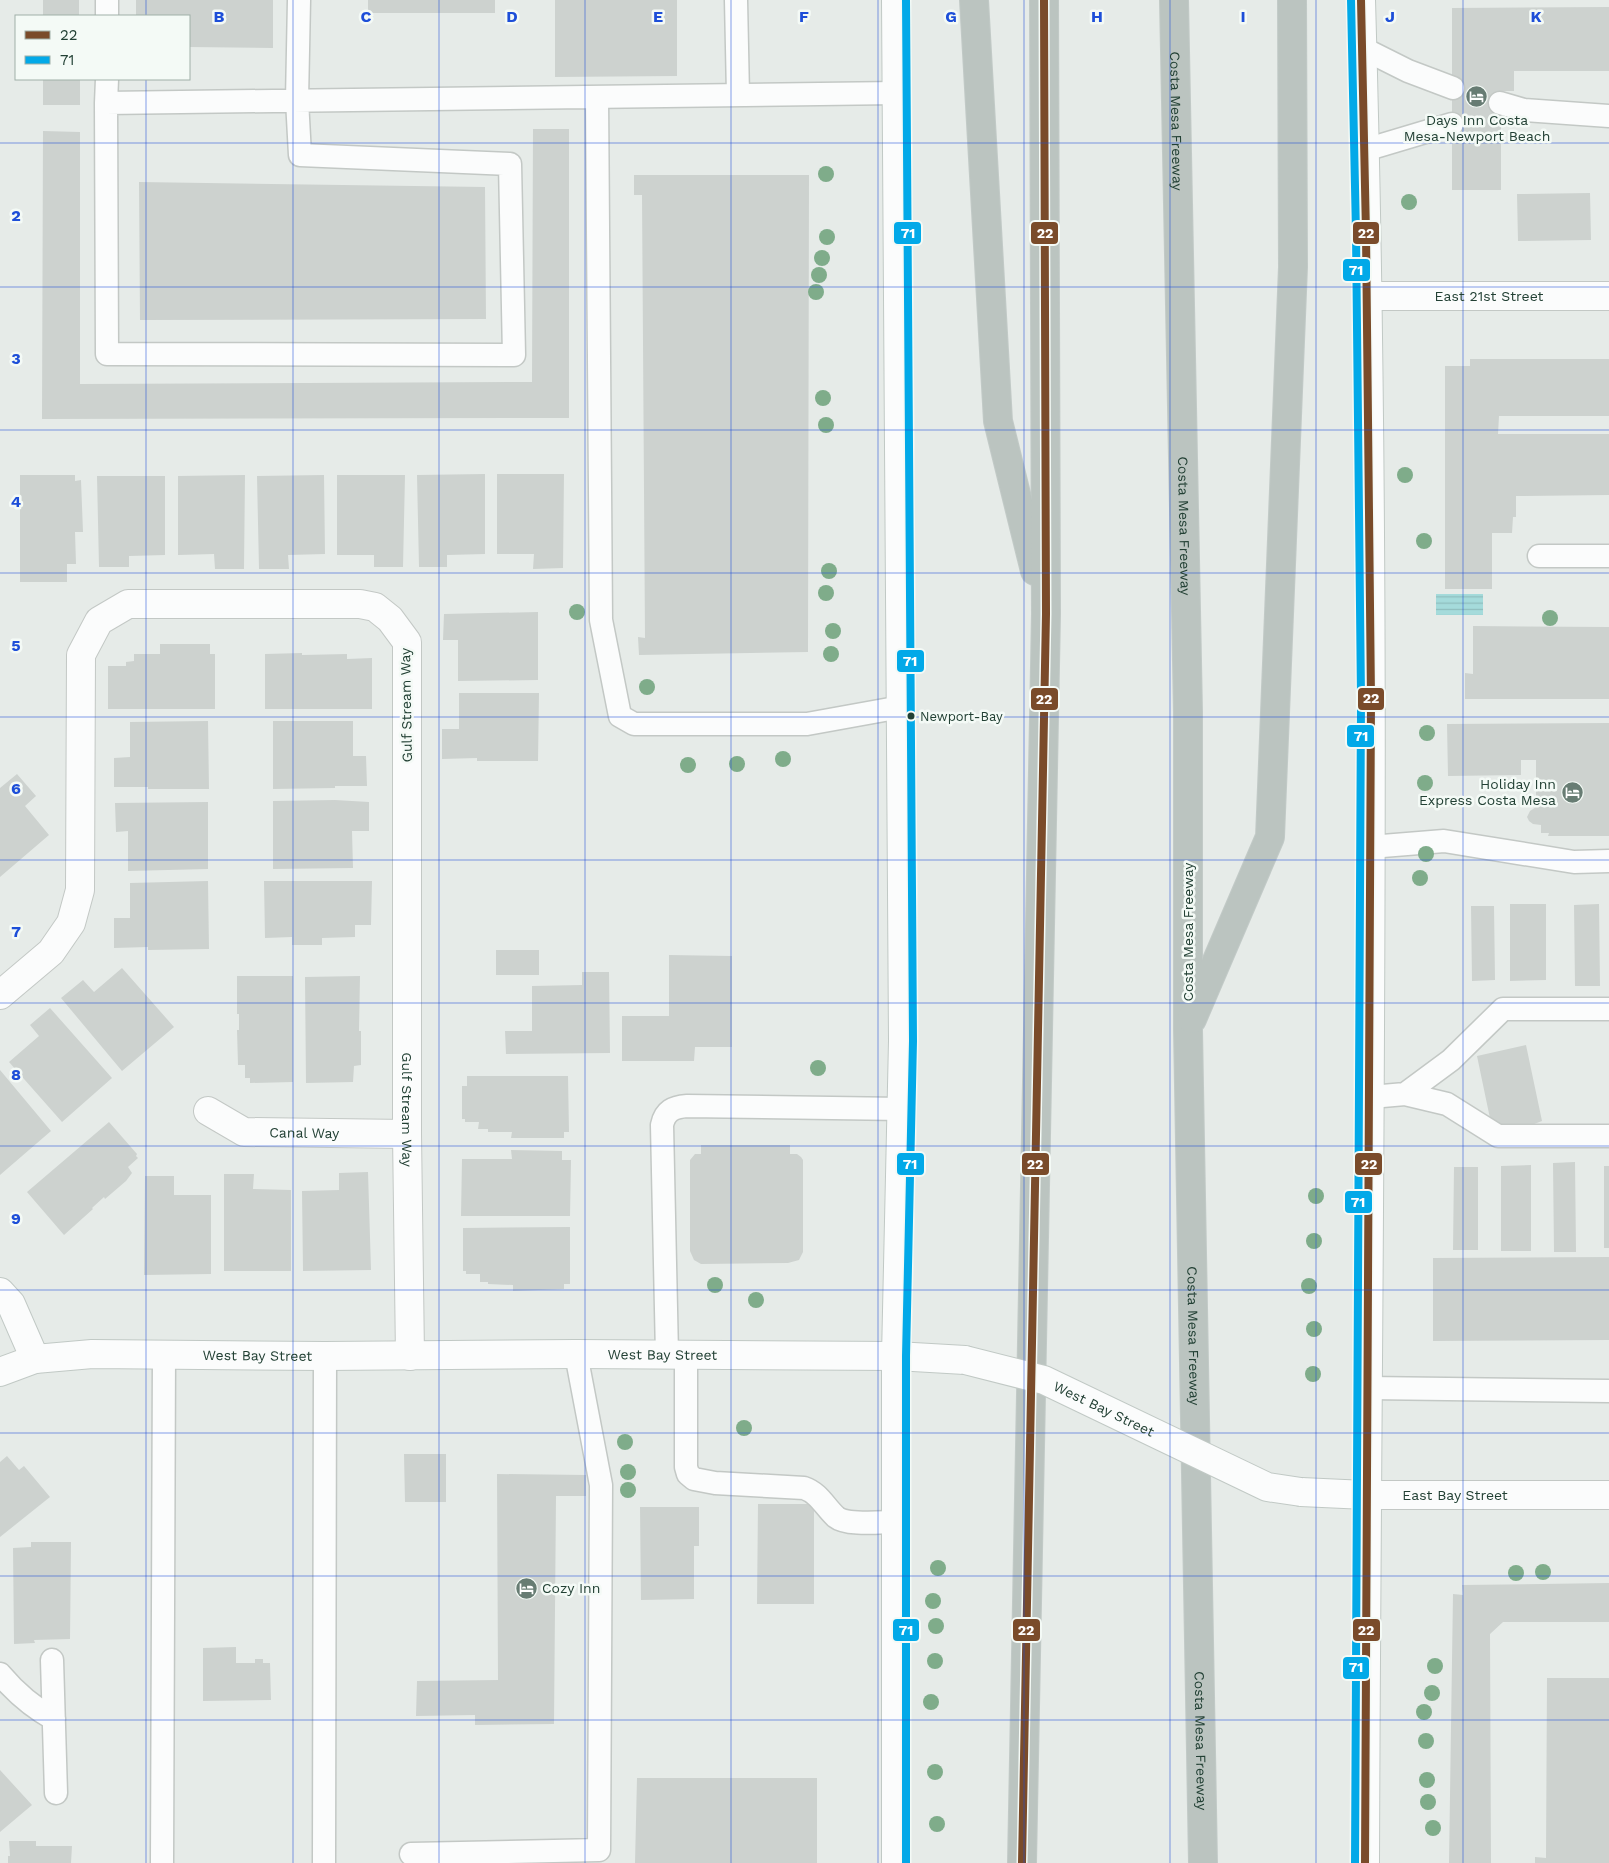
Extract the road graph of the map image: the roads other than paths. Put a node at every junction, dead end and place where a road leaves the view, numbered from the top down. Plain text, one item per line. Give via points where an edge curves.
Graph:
1 (107, 0) edge
2 (299, 0) edge
3 (736, 0) edge
4 (896, 0) edge
5 (974, 0) edge
6 (1044, 0) edge
7 (1174, 0) edge
8 (1292, 0) edge
9 (1361, 0) edge
10 (107, 15) edge
11 (1362, 48) junction
12 (107, 80) edge
13 (1453, 88) dead end
14 (897, 93) junction
15 (738, 95) junction
16 (597, 96) junction
17 (297, 100) junction
18 (106, 103) junction
19 (1500, 110) dead end
20 (1609, 116) edge
21 (1452, 124) dead end
22 (1365, 150) junction
23 (1369, 296) junction
24 (1609, 296) edge
25 (1539, 556) dead end
26 (1609, 556) edge
27 (1046, 614) junction
28 (901, 707) junction
29 (1370, 846) junction
30 (1609, 861) edge
31 (0, 994) edge
32 (1609, 1009) edge
33 (1188, 1030) junction
34 (1405, 1094) junction
35 (1371, 1097) junction
36 (902, 1109) junction
37 (208, 1111) dead end
38 (407, 1134) junction
39 (1609, 1136) edge
40 (0, 1292) edge
41 (164, 1354) junction
42 (576, 1354) junction
43 (677, 1355) junction
44 (325, 1356) junction
45 (410, 1356) junction
46 (896, 1356) junction
47 (35, 1360) junction
48 (0, 1372) edge
49 (1368, 1388) junction
50 (1609, 1391) edge
51 (1301, 1492) joint
52 (1366, 1495) junction
53 (1609, 1495) edge
54 (896, 1522) junction
55 (52, 1660) dead end
56 (0, 1674) edge
57 (54, 1719) junction
58 (56, 1793) dead end
59 (411, 1854) dead end
60 (162, 1863) edge
61 (324, 1863) edge
62 (896, 1863) edge
63 (1022, 1863) edge
64 (1203, 1863) edge
65 (1365, 1863) edge

1 - 10 lane
2 - 17 lane
3 - 15 lane
4 - 14 main road
5 - 27 highway via 998,422
6 - 27 highway
7 - 33 highway, Costa Mesa Freeway via 1188,712
8 - 33 highway via 1293,267 1270,836
9 - 11 main road
11 - 13 lane via 1408,72
11 - 22 main road
12 - 18 lane
14 - 15 lane
14 - 28 main road
15 - 16 lane
16 - 17 lane
16 - 28 lane via 601,620 620,716 634,724 808,724
17 - 18 lane
17 - 18 lane via 300,155 510,164 514,355 107,354
19 - 20 lane
21 - 22 lane
22 - 23 main road
23 - 24 main road, East 21st Street
23 - 29 main road
25 - 26 lane
27 - 63 highway
28 - 36 main road
29 - 30 lane via 1444,841 1574,862
29 - 35 main road
31 - 38 main road, Gulf Stream Way via 51,952 71,923 80,890 81,654 99,621 128,604 360,604 375,607 390,619 406,642
32 - 34 lane via 1503,1009 1451,1060
33 - 64 highway, Costa Mesa Freeway
34 - 35 lane
34 - 39 lane via 1448,1104 1498,1136
35 - 49 main road
36 - 43 lane via 687,1106 668,1111 662,1125
36 - 46 main road
37 - 38 main road, Canal Way via 244,1132
38 - 45 main road, Gulf Stream Way
40 - 47 main road via 11,1304
41 - 44 main road, West Bay Street
41 - 47 main road, West Bay Street via 92,1354
41 - 60 lane
42 - 43 main road, West Bay Street
42 - 45 main road, West Bay Street
42 - 59 lane via 601,1485 598,1850
43 - 46 main road, West Bay Street
43 - 54 lane via 686,1467 694,1479 804,1488 816,1495 841,1520
44 - 45 main road, West Bay Street
44 - 61 lane
46 - 51 main road, West Bay Street, bridge via 965,1360 1044,1380 1267,1487
46 - 54 main road
47 - 48 main road, West Bay Street
49 - 50 lane
49 - 52 main road
51 - 52 main road, East Bay Street
52 - 53 main road, East Bay Street
52 - 65 main road
54 - 62 main road
55 - 57 lane
56 - 57 lane via 16,1693
57 - 58 lane

